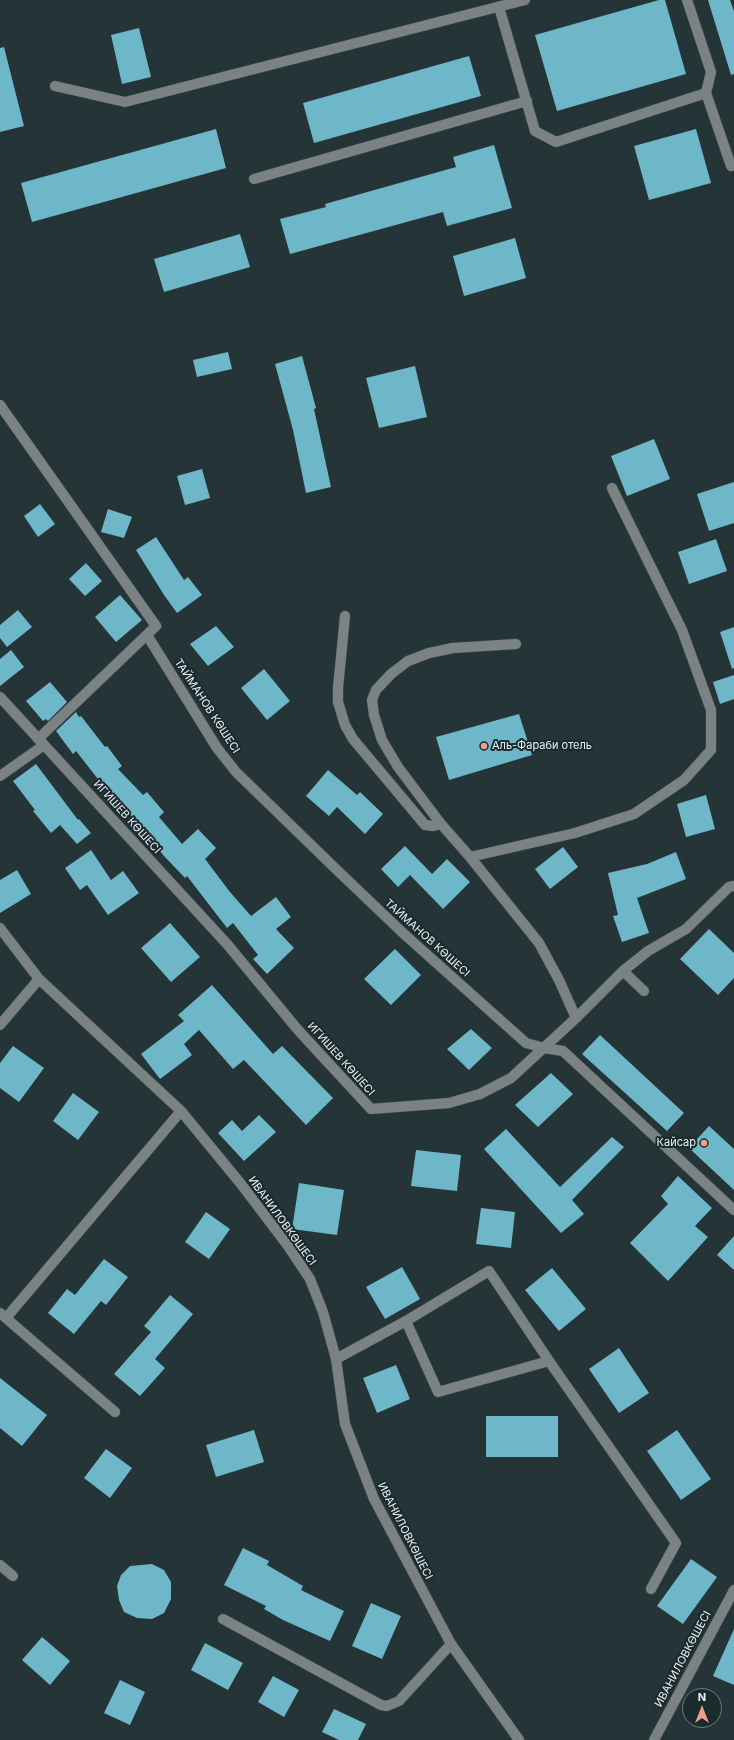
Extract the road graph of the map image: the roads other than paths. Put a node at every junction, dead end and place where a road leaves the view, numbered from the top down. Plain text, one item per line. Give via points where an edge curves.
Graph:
1 (525, 0) edge
2 (687, 0) edge
3 (499, 7) junction
4 (55, 86) dead end
5 (706, 94) junction
6 (527, 101) junction
7 (731, 166) dead end
8 (254, 179) dead end
9 (0, 405) edge
10 (612, 488) dead end
11 (345, 616) dead end
12 (147, 635) junction
13 (516, 644) dead end
14 (0, 697) edge
15 (41, 742) junction
16 (0, 776) edge
17 (441, 824) junction
18 (470, 857) junction
19 (734, 886) edge
20 (0, 928) edge
21 (623, 971) junction
22 (39, 979) junction
23 (644, 991) dead end
24 (576, 1018) junction
25 (0, 1025) edge
26 (544, 1048) junction
27 (181, 1111) junction
28 (734, 1210) edge
29 (3, 1316) edge
30 (406, 1321) junction
31 (336, 1358) junction
32 (549, 1361) junction
33 (115, 1412) dead end
34 (0, 1565) edge
35 (13, 1576) dead end
36 (651, 1589) dead end
37 (734, 1590) edge
38 (222, 1619) dead end
39 (450, 1644) junction
40 (518, 1740) edge
41 (654, 1740) edge

1 - 3 street
2 - 5 street via 711,72
3 - 4 street via 125,102
3 - 6 street
5 - 6 street via 556,142 536,131
5 - 7 street
6 - 8 street
9 - 12 street via 156,626
10 - 18 street via 682,630 711,710 711,750 684,780 634,814 575,833
11 - 17 street via 338,702 345,725 353,739 425,825
12 - 15 street
12 - 26 street, ТАЙМАНОВ КӨШЕСІ via 218,748 236,772 404,934 526,1043
13 - 17 street via 453,648 429,653 408,661 376,690 372,700 382,740 398,767
14 - 15 street, ИГИШЕВ КӨШЕСІ
15 - 16 street
15 - 26 street, ИГИШЕВ КӨШЕСІ via 227,944 298,1030 371,1109 449,1103 480,1094 511,1078
17 - 18 street
18 - 24 street via 539,943
19 - 21 street, ИГИШЕВ КӨШЕСІ via 686,929 648,951
20 - 22 street, ИВАНИЛОВКӨШЕСІ
21 - 23 street
21 - 24 street, ИГИШЕВ КӨШЕСІ
22 - 25 street
22 - 27 street, ИВАНИЛОВКӨШЕСІ
24 - 26 street, ИГИШЕВ КӨШЕСІ
26 - 28 street, ТАЙМАНОВ КӨШЕСІ via 563,1051
27 - 29 street
27 - 31 street, ИВАНИЛОВКӨШЕСІ via 260,1209 310,1279 323,1312
29 - 33 street
30 - 31 street
30 - 32 street via 438,1392
30 - 32 street via 489,1271
31 - 39 street, ИВАНИЛОВКӨШЕСІ via 345,1424 374,1498
32 - 36 street via 676,1543
34 - 35 street
37 - 41 street, ИВАНИЛОВКӨШЕСІ
38 - 39 street via 387,1706 399,1700
39 - 40 street, ИВАНИЛОВКӨШЕСІ

